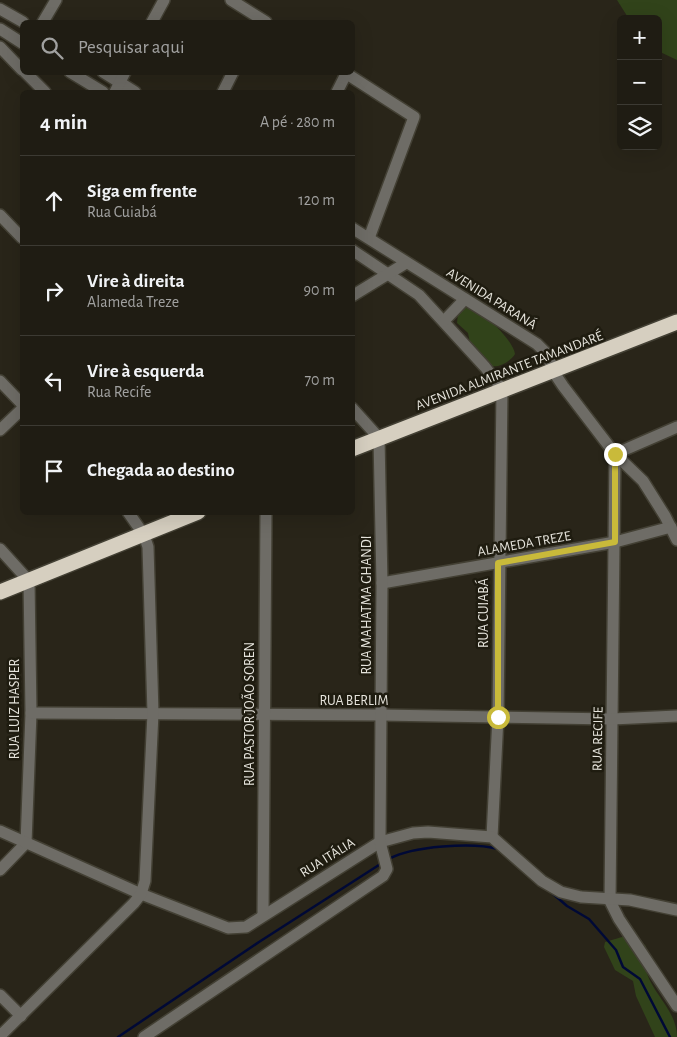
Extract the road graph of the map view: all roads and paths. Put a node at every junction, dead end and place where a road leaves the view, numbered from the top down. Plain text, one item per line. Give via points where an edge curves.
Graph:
1 (56, 0) edge
2 (164, 0) edge
3 (231, 0) edge
4 (0, 9) edge
5 (20, 20) edge
6 (44, 20) edge
7 (153, 20) edge
8 (260, 20) edge
9 (3, 31) edge
10 (20, 42) edge
11 (0, 46) edge
12 (20, 68) edge
13 (28, 75) edge
14 (75, 75) edge
15 (108, 75) edge
16 (230, 75) edge
17 (344, 75) edge
18 (348, 75) edge
19 (120, 83) edge
20 (43, 90) edge
21 (100, 90) edge
22 (132, 90) edge
23 (223, 90) edge
24 (338, 90) edge
25 (0, 215) edge
26 (355, 230) edge
27 (20, 236) edge
28 (369, 238) junction
29 (355, 252) edge
30 (406, 263) junction
31 (389, 273) junction
32 (355, 294) edge
33 (465, 299) junction
34 (444, 321) junction
35 (677, 322) edge
36 (553, 371) junction
37 (0, 381) edge
38 (502, 389) junction
39 (20, 402) edge
40 (20, 411) edge
41 (355, 411) edge
42 (677, 428) edge
43 (0, 430) edge
44 (379, 438) junction
45 (355, 448) edge
46 (615, 454) junction
47 (130, 515) edge
48 (191, 515) edge
49 (266, 515) edge
50 (671, 528) junction
51 (144, 535) junction
52 (677, 540) edge
53 (615, 542) junction
54 (0, 549) edge
55 (498, 563) junction
56 (28, 581) junction
57 (382, 583) junction
58 (0, 592) edge
59 (31, 713) junction
60 (153, 713) junction
61 (263, 715) junction
62 (381, 715) junction
63 (677, 716) edge
64 (498, 717) junction
65 (612, 719) junction
66 (0, 831) edge
67 (492, 837) junction
68 (26, 843) junction
69 (383, 852) junction
70 (0, 870) edge
71 (141, 894) junction
72 (610, 901) junction
73 (677, 910) edge
74 (263, 915) junction
75 (0, 995) edge
76 (677, 1006) edge
77 (21, 1016) junction
78 (0, 1036) edge
79 (144, 1037) edge

1 - 6 street
2 - 7 street
3 - 8 street
4 - 5 street
9 - 10 street
9 - 11 street
11 - 12 street
13 - 20 street
14 - 21 street
15 - 19 street
16 - 23 street
17 - 24 street
18 - 28 street via 414,117
19 - 22 street
25 - 27 street
26 - 28 street, AVENIDA PARANÁ
28 - 30 street, AVENIDA PARANÁ
29 - 31 street
30 - 31 street
30 - 33 street, AVENIDA PARANÁ
31 - 32 street
31 - 34 street
33 - 34 street
33 - 36 street, AVENIDA PARANÁ via 537,344 548,355
34 - 38 street
35 - 36 highway, AVENIDA ALMIRANTE TAMANDARÉ
36 - 38 highway, AVENIDA ALMIRANTE TAMANDARÉ
36 - 46 street, AVENIDA PARANÁ
37 - 39 street
38 - 44 highway, AVENIDA ALMIRANTE TAMANDARÉ
38 - 55 street, RUA CUIABÁ
40 - 43 street
41 - 44 street
42 - 46 street
44 - 45 highway, AVENIDA ALMIRANTE TAMANDARÉ
44 - 57 street, RUA MAHATMA GHANDI
46 - 50 street, AVENIDA PARANÁ via 643,481
46 - 53 street, RUA RECIFE
47 - 51 street
48 - 51 highway
49 - 61 street, RUA PASTOR JOÃO SOREN
50 - 52 street, AVENIDA PARANÁ
50 - 53 street, ALAMEDA TREZE
51 - 56 highway
51 - 60 street via 148,548
53 - 55 street, ALAMEDA TREZE
53 - 65 street, RUA RECIFE
54 - 56 street
55 - 57 street, ALAMEDA TREZE
55 - 64 street, RUA CUIABÁ
56 - 58 highway
56 - 59 street, RUA LUIZ HASPER
57 - 62 street, RUA MAHATMA GHANDI
59 - 60 street, RUA BERLIM
59 - 68 street, RUA LUIZ HASPER
60 - 61 street, RUA BERLIM
60 - 71 street via 145,881
61 - 62 street, RUA BERLIM
61 - 74 street, RUA PASTOR JOÃO SOREN
62 - 64 street, RUA BERLIM
62 - 69 street, RUA MAHATMA GHANDI
63 - 65 street, RUA BERLIM
64 - 65 street, RUA BERLIM
64 - 67 street, RUA CUIABÁ
65 - 72 street, RUA RECIFE
66 - 68 street, RUA ITÁLIA
67 - 69 street, RUA ITÁLIA via 413,833
67 - 72 street via 542,881 561,892
68 - 70 street
68 - 71 street, RUA ITÁLIA
69 - 74 street, RUA ITÁLIA
69 - 79 street via 388,869 383,876
71 - 74 street, RUA ITÁLIA via 228,928 246,927
71 - 77 street
72 - 73 street via 630,900
72 - 76 street, RUA RECIFE
75 - 77 street
77 - 78 street

